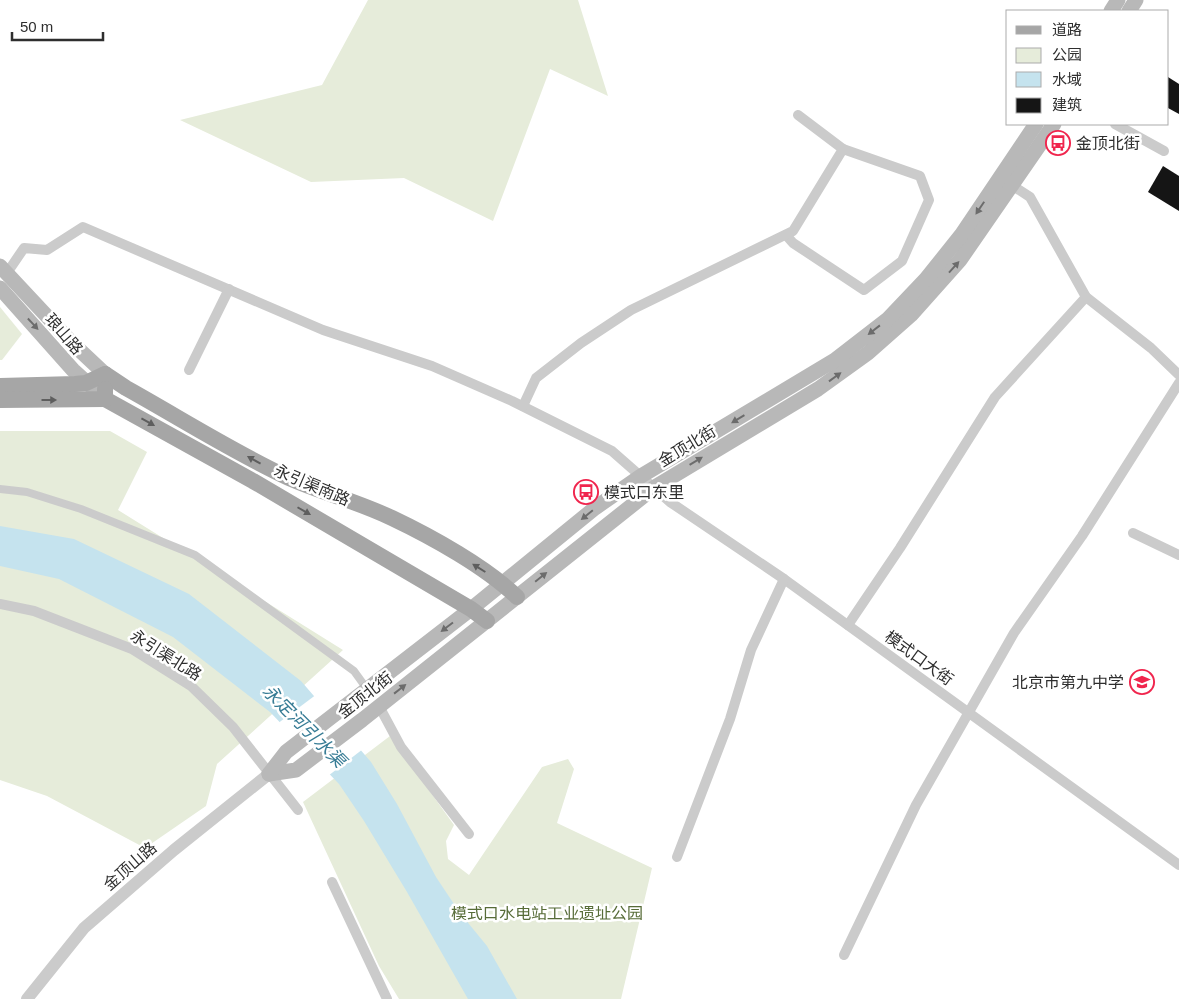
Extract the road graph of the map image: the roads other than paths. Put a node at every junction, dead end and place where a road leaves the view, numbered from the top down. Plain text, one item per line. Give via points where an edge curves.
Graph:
1 (798, 115) dead end
2 (1035, 125) edge
3 (1053, 125) edge
4 (1118, 125) edge
5 (844, 148) junction
6 (1164, 151) dead end
7 (1006, 181) junction
8 (786, 235) junction
9 (3, 269) edge
10 (0, 288) edge
11 (229, 289) junction
12 (1086, 297) junction
13 (190, 370) dead end
14 (105, 374) junction
15 (1179, 375) edge
16 (86, 383) junction
17 (1179, 383) edge
18 (0, 386) edge
19 (105, 399) junction
20 (0, 400) edge
21 (523, 406) junction
22 (641, 476) junction
23 (655, 487) junction
24 (0, 489) edge
25 (1133, 533) dead end
26 (1179, 555) edge
27 (784, 579) junction
28 (503, 584) junction
29 (517, 597) junction
30 (0, 604) edge
31 (471, 609) junction
32 (487, 621) junction
33 (848, 625) junction
34 (367, 689) junction
35 (379, 706) junction
36 (969, 712) junction
37 (269, 774) junction
38 (298, 810) dead end
39 (469, 834) dead end
40 (677, 857) dead end
41 (1179, 865) edge
42 (332, 882) dead end
43 (844, 955) dead end
44 (27, 999) edge
45 (387, 999) edge

1 - 5 street
2 - 7 main road, 金顶北街
3 - 7 main road, 金顶北街
4 - 6 street
5 - 8 street via 793,231
5 - 8 street via 920,176 929,200 902,262 864,290 793,243
7 - 12 street via 1030,197
7 -> 22 main road, 金顶北街 via 932,272 888,319 835,360
23 -> 7 main road, 金顶北街 via 818,389 868,353 911,315 960,260
8 - 21 street via 631,310 536,378
9 - 11 street via 24,248 47,250 83,227
9 - 14 main road, 琅山路
10 -> 16 main road, 琅山路
11 - 13 street
11 - 21 street via 323,330 432,366
12 - 15 street via 1151,348
12 - 33 street via 995,397
14 - 16 main road
14 - 19 main road
28 -> 14 main road, 永引渠南路 via 392,518 323,493 263,465
16 - 18 main road
16 - 19 main road, 琅山路
17 - 36 street via 1082,536 1014,634
20 -> 19 main road, 永引渠南路
19 -> 31 main road, 永引渠南路 via 253,481
21 - 22 street via 612,451
22 - 23 street, 模式口大街
22 -> 28 main road, 金顶北街 via 595,508
23 - 27 street, 模式口大街 via 670,502
29 -> 23 main road, 金顶北街
24 - 34 street via 27,492 81,510 195,556 354,671
25 - 26 street
27 - 33 street, 模式口大街
27 - 40 street via 751,650 730,719
28 - 29 main road, 永引渠南路
28 - 31 main road, 金顶北街
29 - 32 main road, 金顶北街
30 - 37 street, 永引渠北路 via 34,611 138,652 191,686 234,727
31 - 32 main road, 永引渠南路
31 -> 34 main road, 金顶北街
35 -> 32 main road, 金顶北街
33 - 36 street, 模式口大街
34 - 37 main road, 金顶北街 via 291,748
35 - 37 main road, 金顶北街 via 296,770
35 - 39 street via 401,748
36 - 41 street, 模式口大街
36 - 43 street via 916,806
37 - 38 street, 永引渠北路
37 - 44 street, 金顶山路 via 84,928
42 - 45 street

